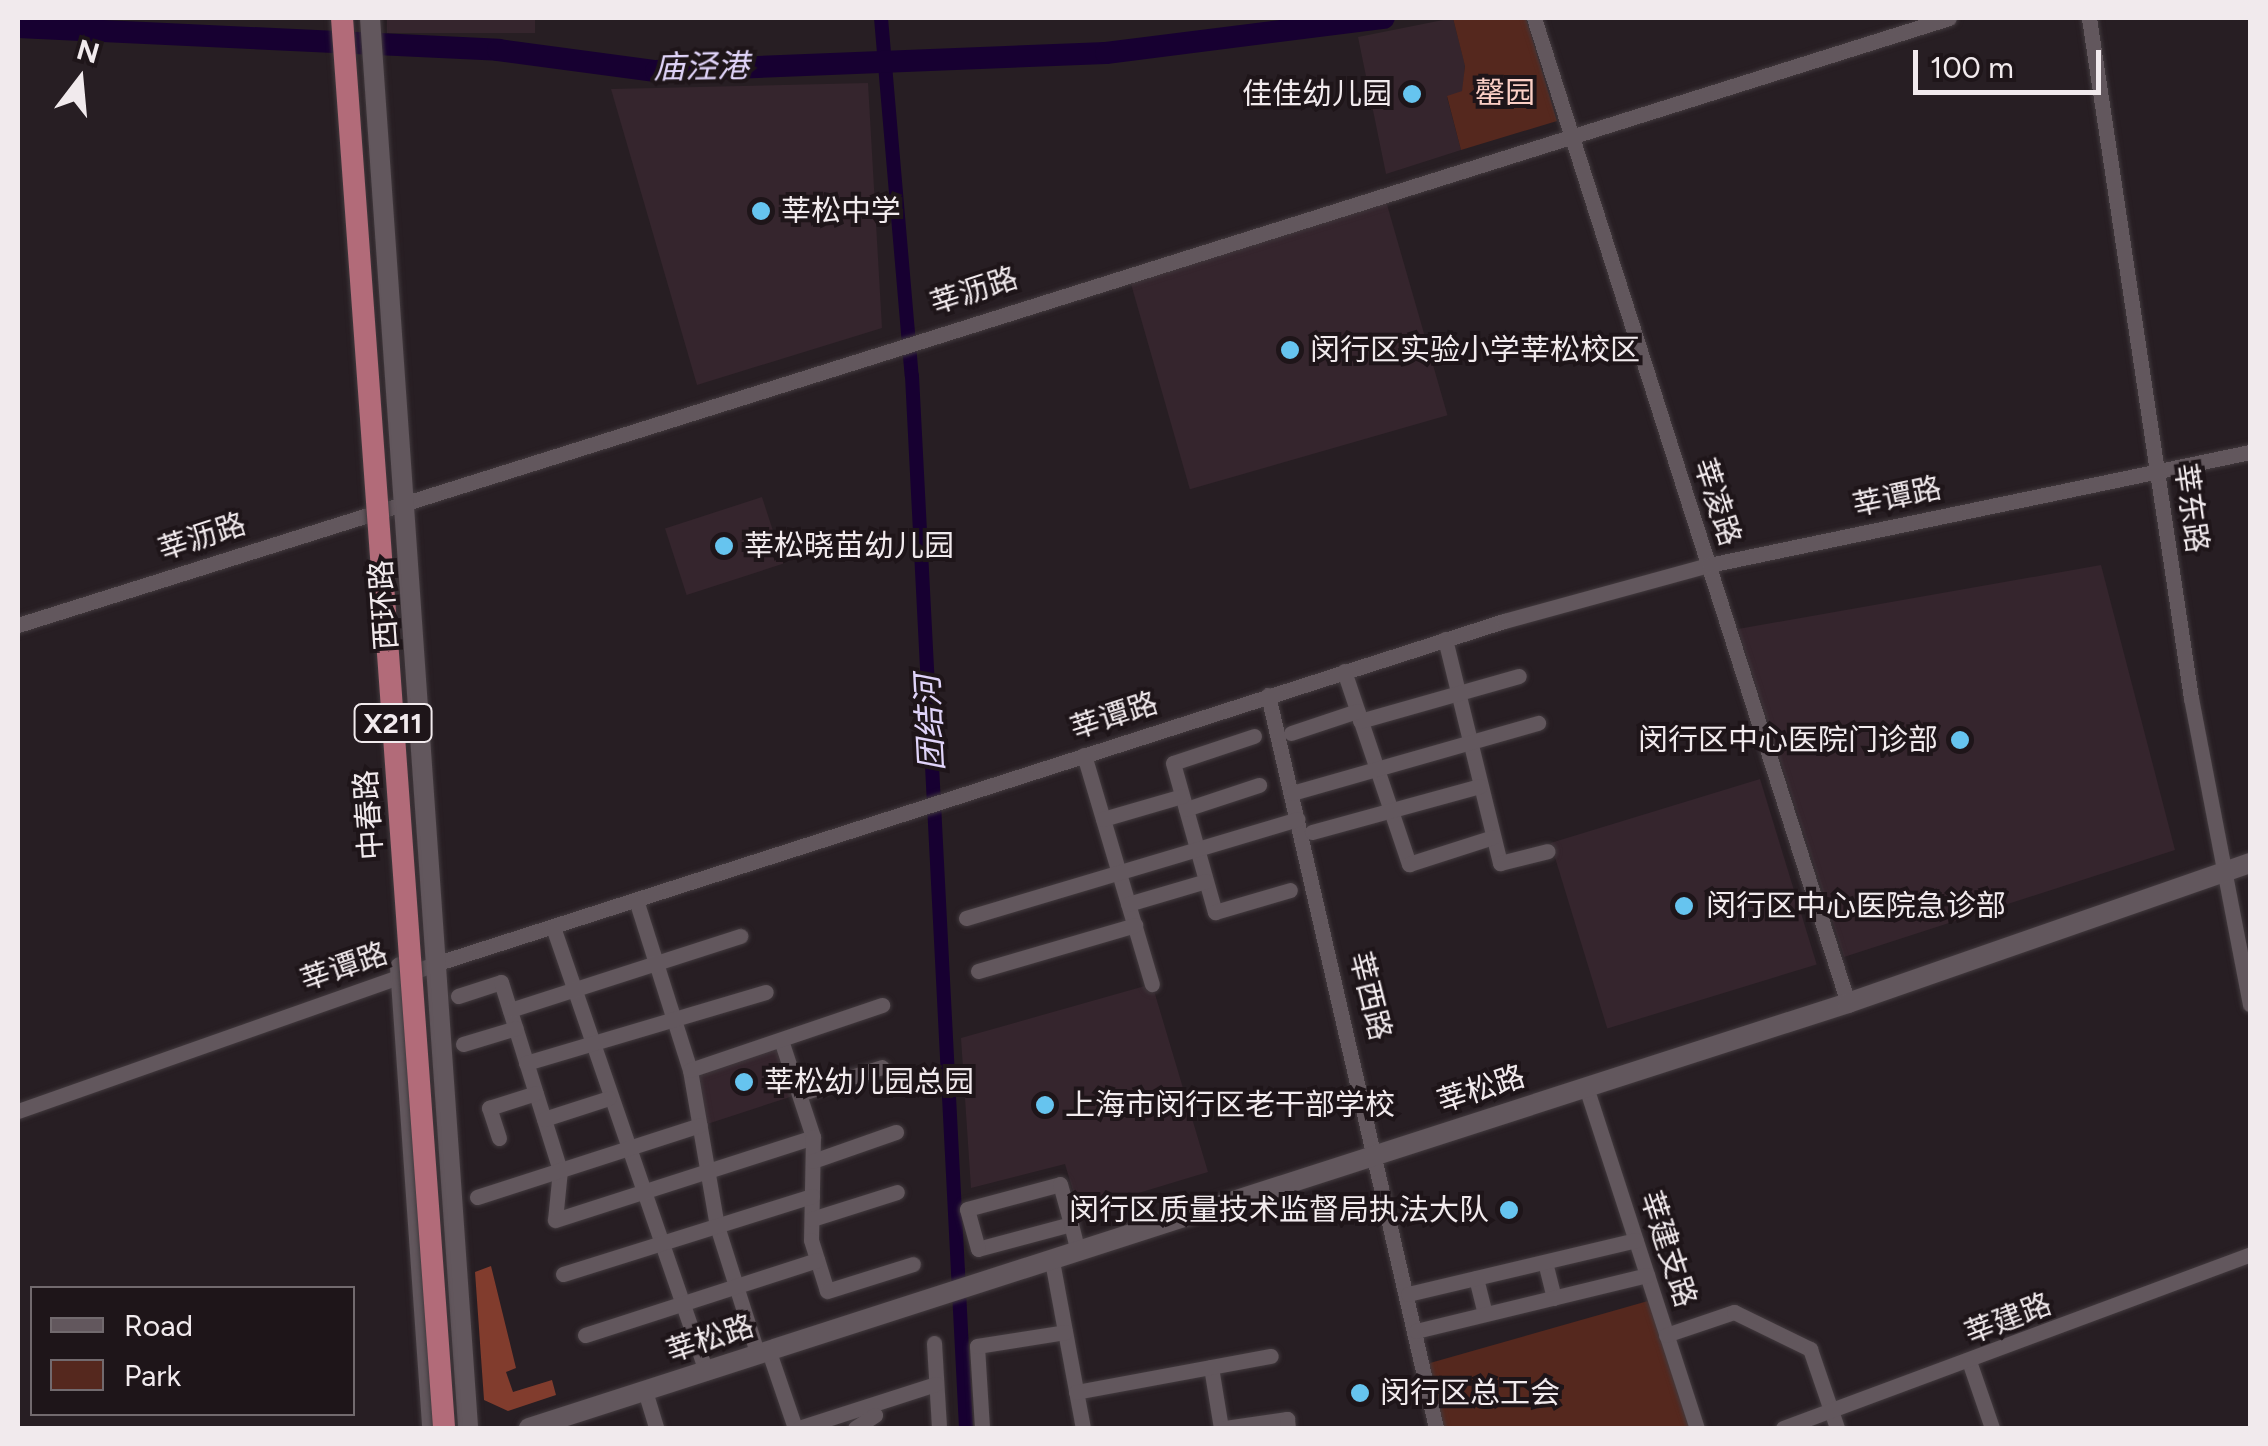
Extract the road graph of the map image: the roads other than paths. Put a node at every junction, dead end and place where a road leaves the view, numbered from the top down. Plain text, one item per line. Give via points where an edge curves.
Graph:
1 (333, 18) edge
2 (342, 18) edge
3 (1534, 18) edge
4 (1950, 18) edge
5 (2089, 18) edge
6 (366, 22) edge
7 (1569, 132) junction
8 (2250, 452) edge
9 (2158, 470) junction
10 (408, 500) junction
11 (368, 513) junction
12 (1709, 565) junction
13 (18, 625) edge
14 (1445, 639) junction
15 (1344, 671) junction
16 (1518, 676) dead end
17 (1458, 693) junction
18 (1268, 694) junction
19 (1359, 716) junction
20 (1538, 723) dead end
21 (1291, 733) dead end
22 (1254, 736) dead end
23 (1470, 742) junction
24 (1084, 755) junction
25 (1377, 769) junction
26 (1259, 785) dead end
27 (1480, 786) junction
28 (1292, 793) junction
29 (1184, 802) junction
30 (1391, 810) junction
31 (1103, 819) junction
32 (1298, 819) junction
33 (1312, 832) dead end
34 (1493, 837) junction
35 (1197, 849) junction
36 (1548, 852) dead end
37 (2250, 863) edge
38 (1119, 872) junction
39 (2221, 874) junction
40 (2250, 878) edge
41 (1206, 881) junction
42 (1290, 890) dead end
43 (636, 900) junction
44 (1128, 904) junction
45 (966, 918) dead end
46 (1134, 925) junction
47 (553, 927) junction
48 (740, 936) dead end
49 (656, 963) junction
50 (438, 964) junction
51 (978, 971) dead end
52 (400, 976) junction
53 (1152, 984) dead end
54 (573, 990) junction
55 (766, 992) dead end
56 (458, 996) dead end
57 (1848, 1003) junction
58 (2250, 1004) edge
59 (882, 1005) dead end
60 (510, 1010) junction
61 (675, 1022) junction
62 (516, 1028) junction
63 (781, 1040) junction
64 (463, 1044) dead end
65 (593, 1049) junction
66 (526, 1063) junction
67 (882, 1067) dead end
68 (690, 1070) junction
69 (1586, 1087) junction
70 (536, 1092) junction
71 (799, 1094) junction
72 (608, 1098) junction
73 (18, 1111) edge
74 (544, 1119) junction
75 (700, 1124) junction
76 (896, 1132) dead end
77 (813, 1137) junction
78 (499, 1138) dead end
79 (625, 1149) junction
80 (1380, 1153) junction
81 (813, 1161) junction
82 (560, 1170) junction
83 (708, 1171) junction
84 (897, 1192) dead end
85 (640, 1193) junction
86 (812, 1196) junction
87 (476, 1197) dead end
88 (812, 1219) junction
89 (1071, 1224) junction
90 (716, 1226) junction
91 (1636, 1240) junction
92 (662, 1242) junction
93 (1078, 1252) junction
94 (2250, 1254) edge
95 (817, 1260) junction
96 (1052, 1261) junction
97 (1545, 1262) junction
98 (913, 1264) dead end
99 (563, 1274) dead end
100 (1647, 1275) junction
101 (1476, 1278) junction
102 (736, 1286) junction
103 (1408, 1294) junction
104 (1554, 1298) junction
105 (683, 1304) junction
106 (1484, 1314) junction
107 (1416, 1331) junction
108 (1065, 1332) junction
109 (1666, 1335) junction
110 (585, 1336) dead end
111 (934, 1343) dead end
112 (764, 1353) junction
113 (1271, 1356) dead end
114 (1970, 1364) junction
115 (1211, 1367) junction
116 (706, 1372) junction
117 (936, 1384) junction
118 (645, 1391) junction
119 (1076, 1392) junction
120 (1831, 1412) junction
121 (876, 1416) edge
122 (829, 1424) edge
123 (432, 1428) edge
124 (444, 1428) edge
125 (458, 1428) edge
126 (468, 1428) edge
127 (529, 1428) edge
128 (656, 1428) edge
129 (797, 1428) edge
130 (855, 1428) edge
131 (939, 1428) edge
132 (982, 1428) edge
133 (1083, 1428) edge
134 (1223, 1428) edge
135 (1288, 1428) edge
136 (1436, 1428) edge
137 (1697, 1428) edge
138 (1783, 1428) edge
139 (1836, 1428) edge
140 (1992, 1428) edge

1 - 11 main road, 西环路
2 - 124 main road, 中春路 / X211, bridge
3 - 7 street, 莘凌路
4 - 7 street, 莘沥路
5 - 9 street, 莘东路
6 - 10 main road, 西环路
6 - 125 main road, 中春路 / X211
7 - 10 street, 莘沥路
7 - 12 street, 莘凌路
8 - 9 street, 莘谭路
9 - 12 street, 莘谭路
9 - 39 street, 莘东路
10 - 11 street, 莘沥路
10 - 50 main road, 西环路
11 - 13 street, 莘沥路
11 - 52 main road, 西环路
12 - 14 street, 莘谭路
12 - 57 street, 莘凌路
14 - 15 street, 莘谭路
14 - 17 street
15 - 18 street, 莘谭路
15 - 19 street
16 - 17 street
17 - 19 street
17 - 23 street
18 - 24 street, 莘谭路
18 - 28 street, 莘西路
19 - 21 street
19 - 25 street
20 - 23 street
22 - 29 street via 1173,763
23 - 25 street
23 - 27 street
24 - 31 street
24 - 43 street, 莘谭路
25 - 28 street
25 - 30 street
26 - 29 street
27 - 30 street
27 - 34 street
28 - 32 street, 莘西路
29 - 31 street
29 - 35 street
30 - 33 street
30 - 34 street via 1409,864
31 - 38 street
32 - 35 street
32 - 80 street, 莘西路
34 - 36 street via 1500,864
35 - 38 street
35 - 41 street
37 - 39 main road, 莘松路
38 - 44 street
38 - 45 street
39 - 40 main road, 莘松路
39 - 57 main road, 莘松路
39 - 58 street, 莘东路
41 - 42 street via 1215,912
41 - 44 street
43 - 47 street, 莘谭路
43 - 49 street
44 - 46 street
46 - 51 street
46 - 53 street
47 - 50 street, 莘谭路
47 - 54 street
48 - 49 street
49 - 54 street
49 - 61 street
50 - 52 street, 莘谭路
50 - 126 main road, 西环路
52 - 73 street, 莘谭路
52 - 123 main road, 西环路
54 - 60 street
54 - 65 street
55 - 61 street
56 - 60 street via 501,982
57 - 69 main road, 莘松路
59 - 63 street
60 - 62 street
61 - 65 street
61 - 68 street
62 - 64 street
62 - 66 street
63 - 68 street
63 - 71 street
65 - 66 street
65 - 72 street
66 - 70 street
67 - 71 street
68 - 75 street
69 - 80 main road, 莘松路
69 - 91 street, 莘建支路
70 - 74 street
70 - 78 street via 489,1108
71 - 77 street
72 - 74 street
72 - 79 street
74 - 82 street
75 - 79 street
75 - 83 street
76 - 81 street
77 - 81 street
77 - 83 street
79 - 82 street
79 - 85 street
80 - 93 main road, 莘松路
80 - 103 street, 莘西路
81 - 86 street
82 - 85 street via 555,1220
82 - 87 street
83 - 85 street
83 - 90 street
84 - 88 street
85 - 92 street
86 - 88 street
86 - 90 street
88 - 95 street
89 - 89 street via 1060,1184 967,1209 978,1249
89 - 93 street
90 - 92 street
90 - 102 street
91 - 97 street
91 - 100 street, 莘建支路
92 - 99 street
92 - 105 street
93 - 96 main road, 莘松路
94 - 114 street, 莘建路
95 - 98 street via 827,1291
95 - 102 street
96 - 108 street
96 - 112 main road, 莘松路
97 - 101 street
97 - 104 street
100 - 104 street
100 - 109 street, 莘建支路
101 - 103 street
101 - 106 street
102 - 105 street
102 - 112 street
103 - 107 street, 莘西路
104 - 106 street
105 - 110 street
105 - 116 street
106 - 107 street
107 - 136 street, 莘西路
108 - 119 street
108 - 132 street via 976,1346
109 - 120 street via 1734,1312 1810,1349
109 - 137 street, 莘建支路
111 - 117 street
112 - 116 main road, 莘松路
112 - 129 street
113 - 115 street
114 - 120 street, 莘建路
114 - 140 street
115 - 119 street
115 - 134 street
116 - 118 main road, 莘松路
117 - 121 street
117 - 131 street
118 - 127 main road, 莘松路
118 - 128 street
119 - 133 street
120 - 138 street, 莘建路
120 - 139 street
121 - 122 street
121 - 130 street
122 - 129 street
134 - 135 street via 1287,1419

